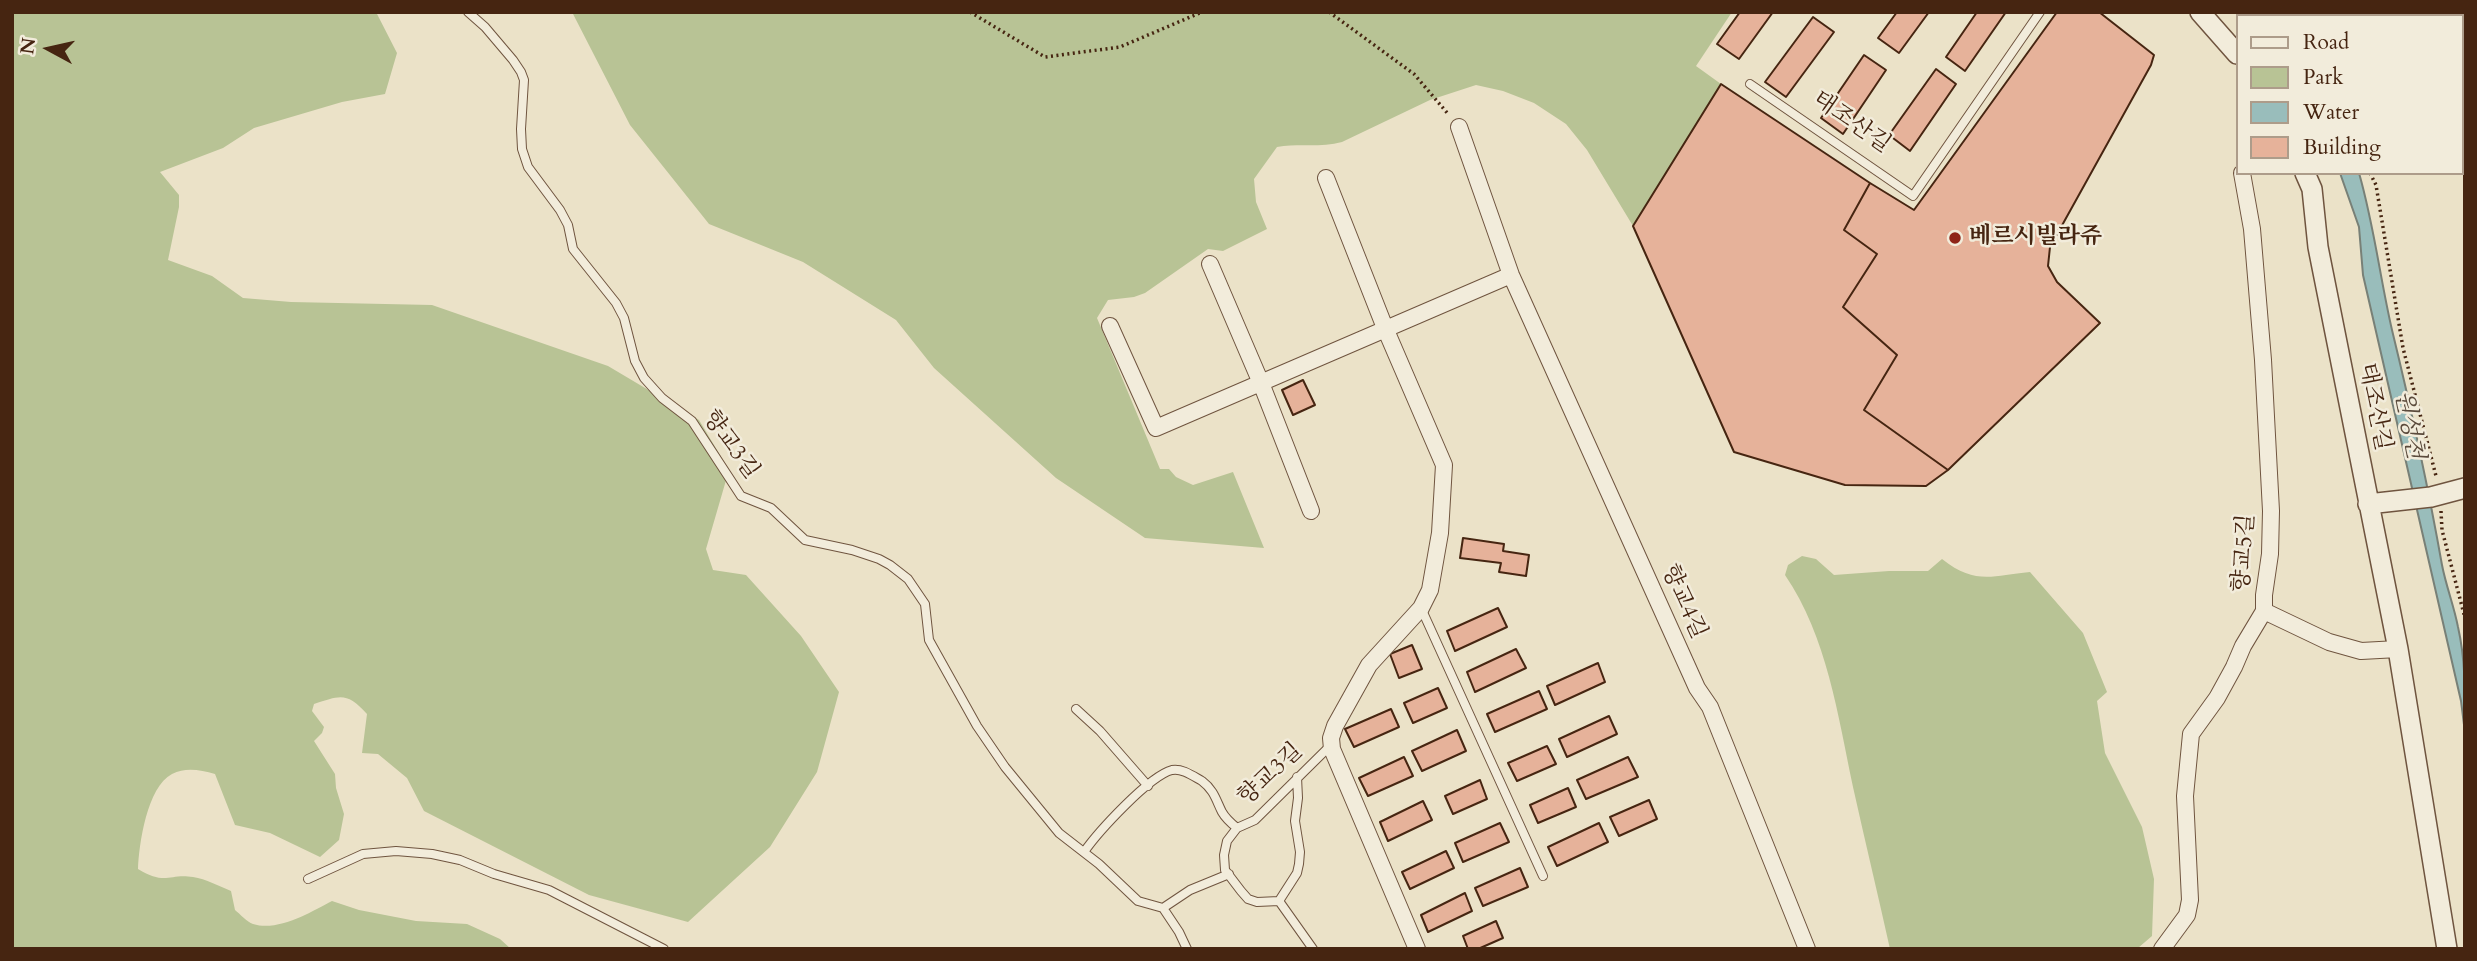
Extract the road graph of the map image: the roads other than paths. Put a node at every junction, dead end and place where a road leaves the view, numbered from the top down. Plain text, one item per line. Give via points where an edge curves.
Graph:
1 (468, 12) edge
2 (2040, 12) edge
3 (2200, 12) edge
4 (2236, 53) edge
5 (1750, 84) dead end
6 (1460, 127) road end
7 (2242, 175) edge
8 (2306, 175) edge
9 (1326, 178) dead end
10 (1210, 264) dead end
11 (1511, 275) junction
12 (1110, 326) dead end
13 (1385, 328) junction
14 (1261, 383) junction
15 (2465, 488) edge
16 (2375, 504) junction
17 (1311, 511) dead end
18 (1421, 608) junction
19 (2264, 611) junction
20 (2398, 649) junction
21 (1076, 709) dead end
22 (1332, 744) junction
23 (1297, 777) junction
24 (1149, 786) junction
25 (1237, 828) junction
26 (1084, 852) junction
27 (1228, 874) junction
28 (1543, 876) dead end
29 (308, 879) dead end
30 (1279, 901) junction
31 (1163, 908) junction
32 (664, 949) edge
33 (1187, 949) edge
34 (1313, 949) edge
35 (1417, 949) edge
36 (1807, 949) edge
37 (2162, 949) edge
38 (2446, 949) edge

1 - 26 lane, 향교3길 via 521,72 522,149 528,167 569,225 573,249 616,303 644,378 691,421 741,496 771,508 805,540 879,559 908,579 925,604 929,640 978,726 1047,819
2 - 5 lane, 태조산길 via 1913,196
3 - 4 street
6 - 11 street, 향교4길
7 - 19 street, 향교5길 via 2252,229 2269,461 2270,543
8 - 16 street, 태조산길
9 - 13 street
10 - 14 street
11 - 13 street
11 - 36 street, 향교4길 via 1697,688 1710,707
12 - 14 street via 1156,428
13 - 14 street
13 - 18 street via 1444,466 1436,556 1430,590
14 - 17 street
15 - 16 street
16 - 20 street, 태조산길
18 - 22 street via 1368,665 1335,726
18 - 28 lane
19 - 20 street via 2361,652
19 - 37 street, 향교5길 via 2217,698 2191,734 2185,796 2190,900 2187,915
20 - 38 street, 태조산길
21 - 24 lane
22 - 23 lane, 향교3길
22 - 35 street
23 - 25 lane, 향교3길 via 1255,820
23 - 30 lane via 1299,864
24 - 25 lane, 향교3길 via 1171,771 1181,770 1213,791 1223,814
24 - 26 lane, 향교3길 via 1112,818
25 - 27 lane via 1224,855
26 - 31 lane, 향교3길 via 1138,901
27 - 30 lane via 1248,899
27 - 31 lane
29 - 32 lane via 363,854 432,854 549,890
30 - 34 lane
31 - 33 lane

